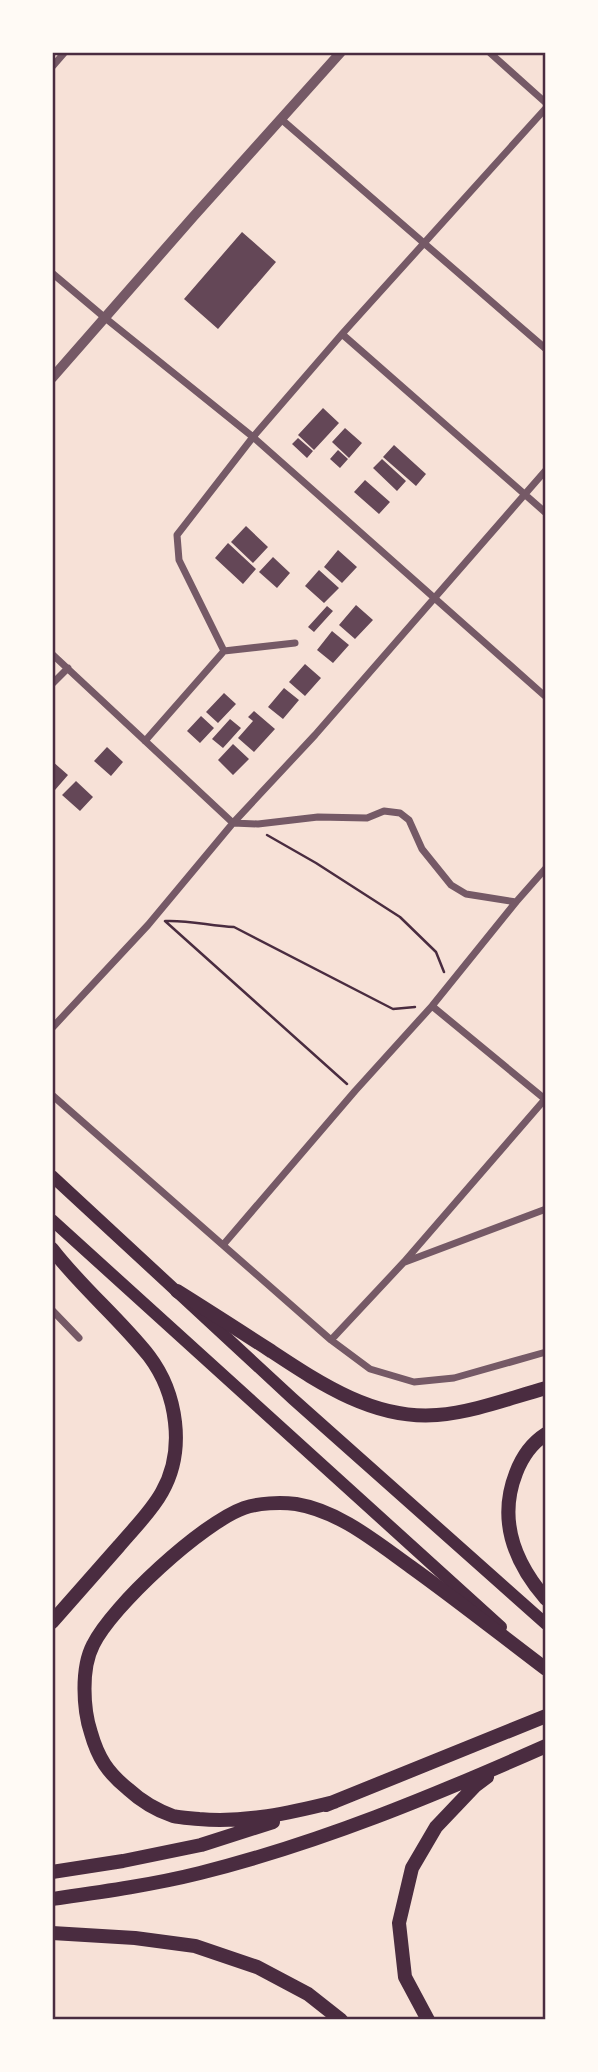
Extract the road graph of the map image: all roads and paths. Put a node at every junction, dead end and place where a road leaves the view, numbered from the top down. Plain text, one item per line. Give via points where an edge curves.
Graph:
1 (65, 52) edge
2 (341, 52) edge
3 (489, 52) edge
4 (52, 67) edge
5 (545, 106) edge
6 (281, 118) junction
7 (424, 243) junction
8 (52, 273) edge
9 (104, 317) junction
10 (342, 334) junction
11 (545, 349) edge
12 (52, 378) edge
13 (253, 437) junction
14 (545, 470) edge
15 (523, 494) junction
16 (545, 513) edge
17 (434, 598) junction
18 (295, 643) dead end
19 (224, 651) junction
20 (52, 654) edge
21 (68, 668) junction
22 (52, 684) edge
23 (545, 697) edge
24 (145, 741) junction
25 (233, 822) junction
26 (248, 824) junction
27 (545, 868) edge
28 (516, 902) junction
29 (165, 921) junction
30 (148, 925) junction
31 (449, 985) junction
32 (432, 1006) junction
33 (52, 1028) edge
34 (355, 1091) junction
35 (52, 1095) edge
36 (545, 1099) edge
37 (52, 1176) edge
38 (545, 1209) edge
39 (52, 1220) edge
40 (223, 1245) junction
41 (52, 1249) edge
42 (404, 1262) junction
43 (177, 1291) junction
44 (52, 1310) edge
45 (79, 1338) dead end
46 (331, 1340) junction
47 (545, 1352) edge
48 (545, 1388) edge
49 (545, 1434) edge
50 (545, 1598) edge
51 (52, 1622) edge
52 (545, 1624) edge
53 (545, 1669) edge
54 (539, 1719) edge
55 (545, 1746) edge
56 (501, 1766) junction
57 (334, 1802) junction
58 (52, 1872) edge
59 (52, 1899) edge
60 (52, 1933) edge
61 (341, 2020) edge
62 (428, 2020) edge

1 - 4 street
2 - 6 street
3 - 5 street
5 - 7 street
6 - 7 street
6 - 9 street
7 - 10 street
7 - 11 street
8 - 9 street
9 - 12 street
9 - 13 street
10 - 13 street
10 - 15 street
13 - 17 street
13 - 19 street via 177,535 179,560
14 - 15 street
15 - 16 street
15 - 17 street
17 - 23 street
17 - 25 street
18 - 19 street
19 - 24 street
20 - 21 street
21 - 22 street
21 - 24 street
24 - 25 street
25 - 26 street
25 - 30 street
26 - 28 street via 400,813 410,820 422,849 451,885 466,894
26 - 31 path via 400,917 436,952
27 - 28 street
28 - 31 street
29 - 30 path
29 - 32 path via 234,927 393,1009
29 - 34 path
30 - 33 street
31 - 32 street
32 - 34 street
32 - 36 street
34 - 40 street
35 - 40 street
36 - 42 street
37 - 43 main road
38 - 42 street
39 - 53 main road
40 - 46 street
41 - 51 highway via 155,1366 170,1396 176,1436 164,1490
42 - 46 street
43 - 48 highway via 334,1390 397,1413 468,1411
43 - 52 main road
44 - 45 street
46 - 47 street via 370,1369 414,1382 454,1378
49 - 50 highway via 519,1466 507,1517 516,1556
53 - 57 highway via 364,1533 329,1514 297,1504 271,1503 243,1508 205,1530 111,1617 92,1647 85,1700 95,1747 110,1775 143,1802 175,1817 216,1821 276,1816
54 - 57 highway
55 - 56 highway
56 - 59 highway via 366,1822 290,1847 199,1873
56 - 62 highway via 436,1827 412,1868 399,1923 405,1977
57 - 58 highway via 201,1845
60 - 61 highway via 195,1946 257,1967 308,1994

